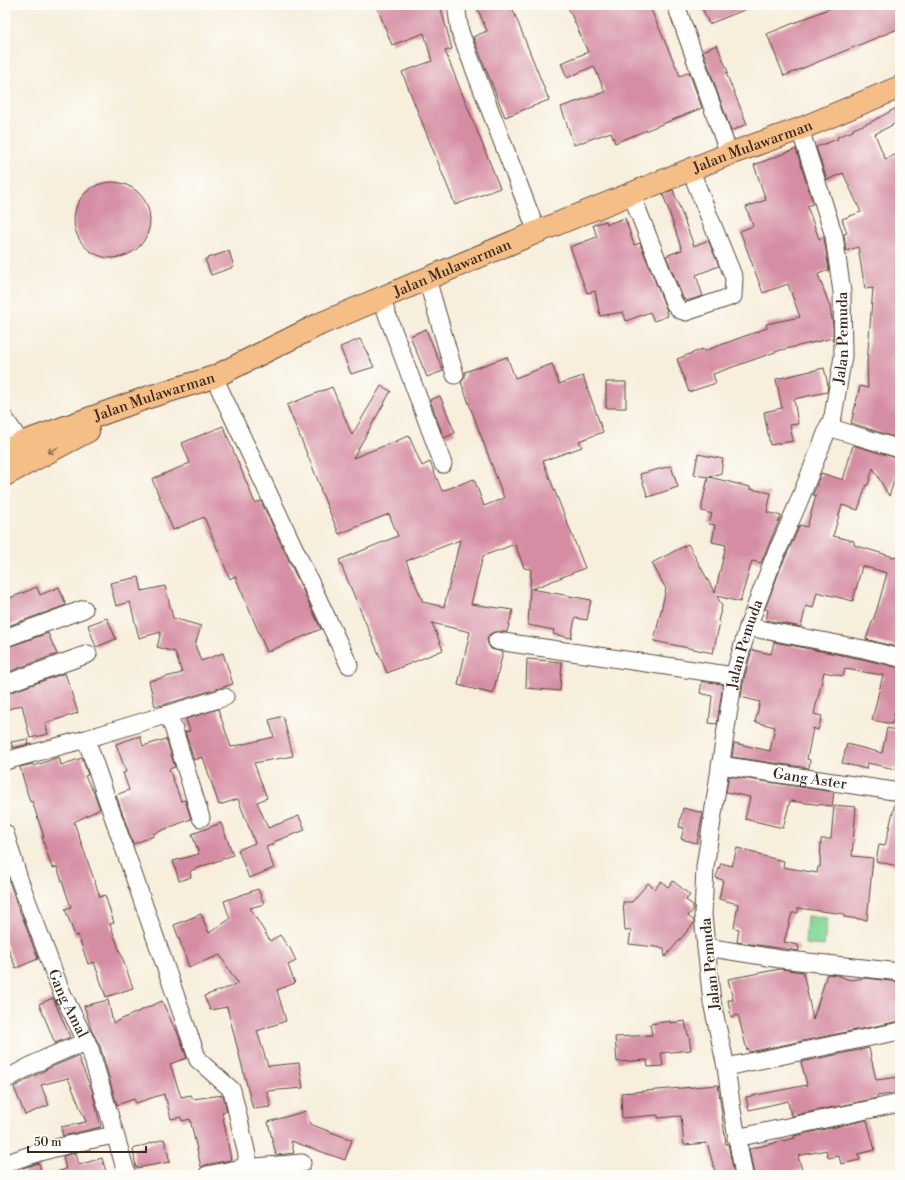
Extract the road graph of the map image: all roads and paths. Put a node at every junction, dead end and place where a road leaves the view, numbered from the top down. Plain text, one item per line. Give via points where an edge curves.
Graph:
1 (456, 5) edge
2 (676, 5) edge
3 (900, 87) edge
4 (800, 129) junction
5 (729, 154) junction
6 (690, 169) junction
7 (631, 193) junction
8 (537, 232) junction
9 (427, 278) junction
10 (380, 298) junction
11 (455, 375) dead end
12 (214, 377) junction
13 (149, 397) junction
14 (5, 419) edge
15 (828, 427) junction
16 (13, 447) edge
17 (900, 449) edge
18 (443, 464) dead end
19 (9, 473) edge
20 (84, 610) dead end
21 (748, 626) junction
22 (5, 638) edge
23 (497, 641) dead end
24 (88, 654) dead end
25 (900, 658) edge
26 (349, 665) dead end
27 (734, 676) junction
28 (5, 684) edge
29 (225, 697) dead end
30 (165, 715) junction
31 (86, 739) junction
32 (5, 761) edge
33 (720, 764) junction
34 (900, 792) edge
35 (201, 818) dead end
36 (5, 833) edge
37 (706, 947) junction
38 (900, 972) edge
39 (900, 1031) edge
40 (87, 1042) junction
41 (726, 1066) junction
42 (5, 1080) edge
43 (900, 1103) edge
44 (115, 1135) junction
45 (736, 1138) junction
46 (302, 1163) dead end
47 (5, 1164) edge
48 (242, 1168) junction
49 (127, 1175) edge
50 (207, 1175) edge
51 (744, 1175) edge

1 - 8 street via 460,32
2 - 5 street
3 - 4 highway, Jalan Mulawarman
4 - 5 highway, Jalan Mulawarman
4 - 15 street, Jalan Pemuda via 834,236 842,292 843,356 833,416
5 - 6 highway, Jalan Mulawarman
6 - 7 highway, Jalan Mulawarman
6 - 7 street via 734,278 733,296 686,312 680,310 674,303
7 - 8 highway, Jalan Mulawarman
8 - 9 highway, Jalan Mulawarman
9 - 10 highway, Jalan Mulawarman
9 - 11 street
10 - 12 highway, Jalan Mulawarman via 320,324
10 - 18 street
12 - 13 highway, Jalan Mulawarman
12 - 26 street
13 - 16 highway, Jalan Mulawarman
13 -> 19 highway
14 - 16 street
15 - 17 street
15 - 21 street, Jalan Pemuda
20 - 22 street
21 - 25 street
21 - 27 street, Jalan Pemuda
23 - 27 street
24 - 28 street
27 - 33 street, Jalan Pemuda
29 - 30 street
30 - 31 street
30 - 35 street via 173,727
31 - 32 street
31 - 48 street via 198,1060 232,1090 248,1155 247,1162
33 - 34 street, Gang Aster
33 - 37 street, Jalan Pemuda via 705,867 703,915
36 - 40 street, Gang Amal via 19,880 60,991
37 - 38 street via 780,959
37 - 41 street, Jalan Pemuda via 712,1002
39 - 41 street
40 - 42 street via 35,1062
40 - 44 street, Gang Amal
41 - 45 street, Jalan Pemuda
43 - 45 street
44 - 47 street via 30,1154
44 - 49 street, Gang Amal
45 - 51 street, Jalan Pemuda
46 - 48 street
48 - 50 street

